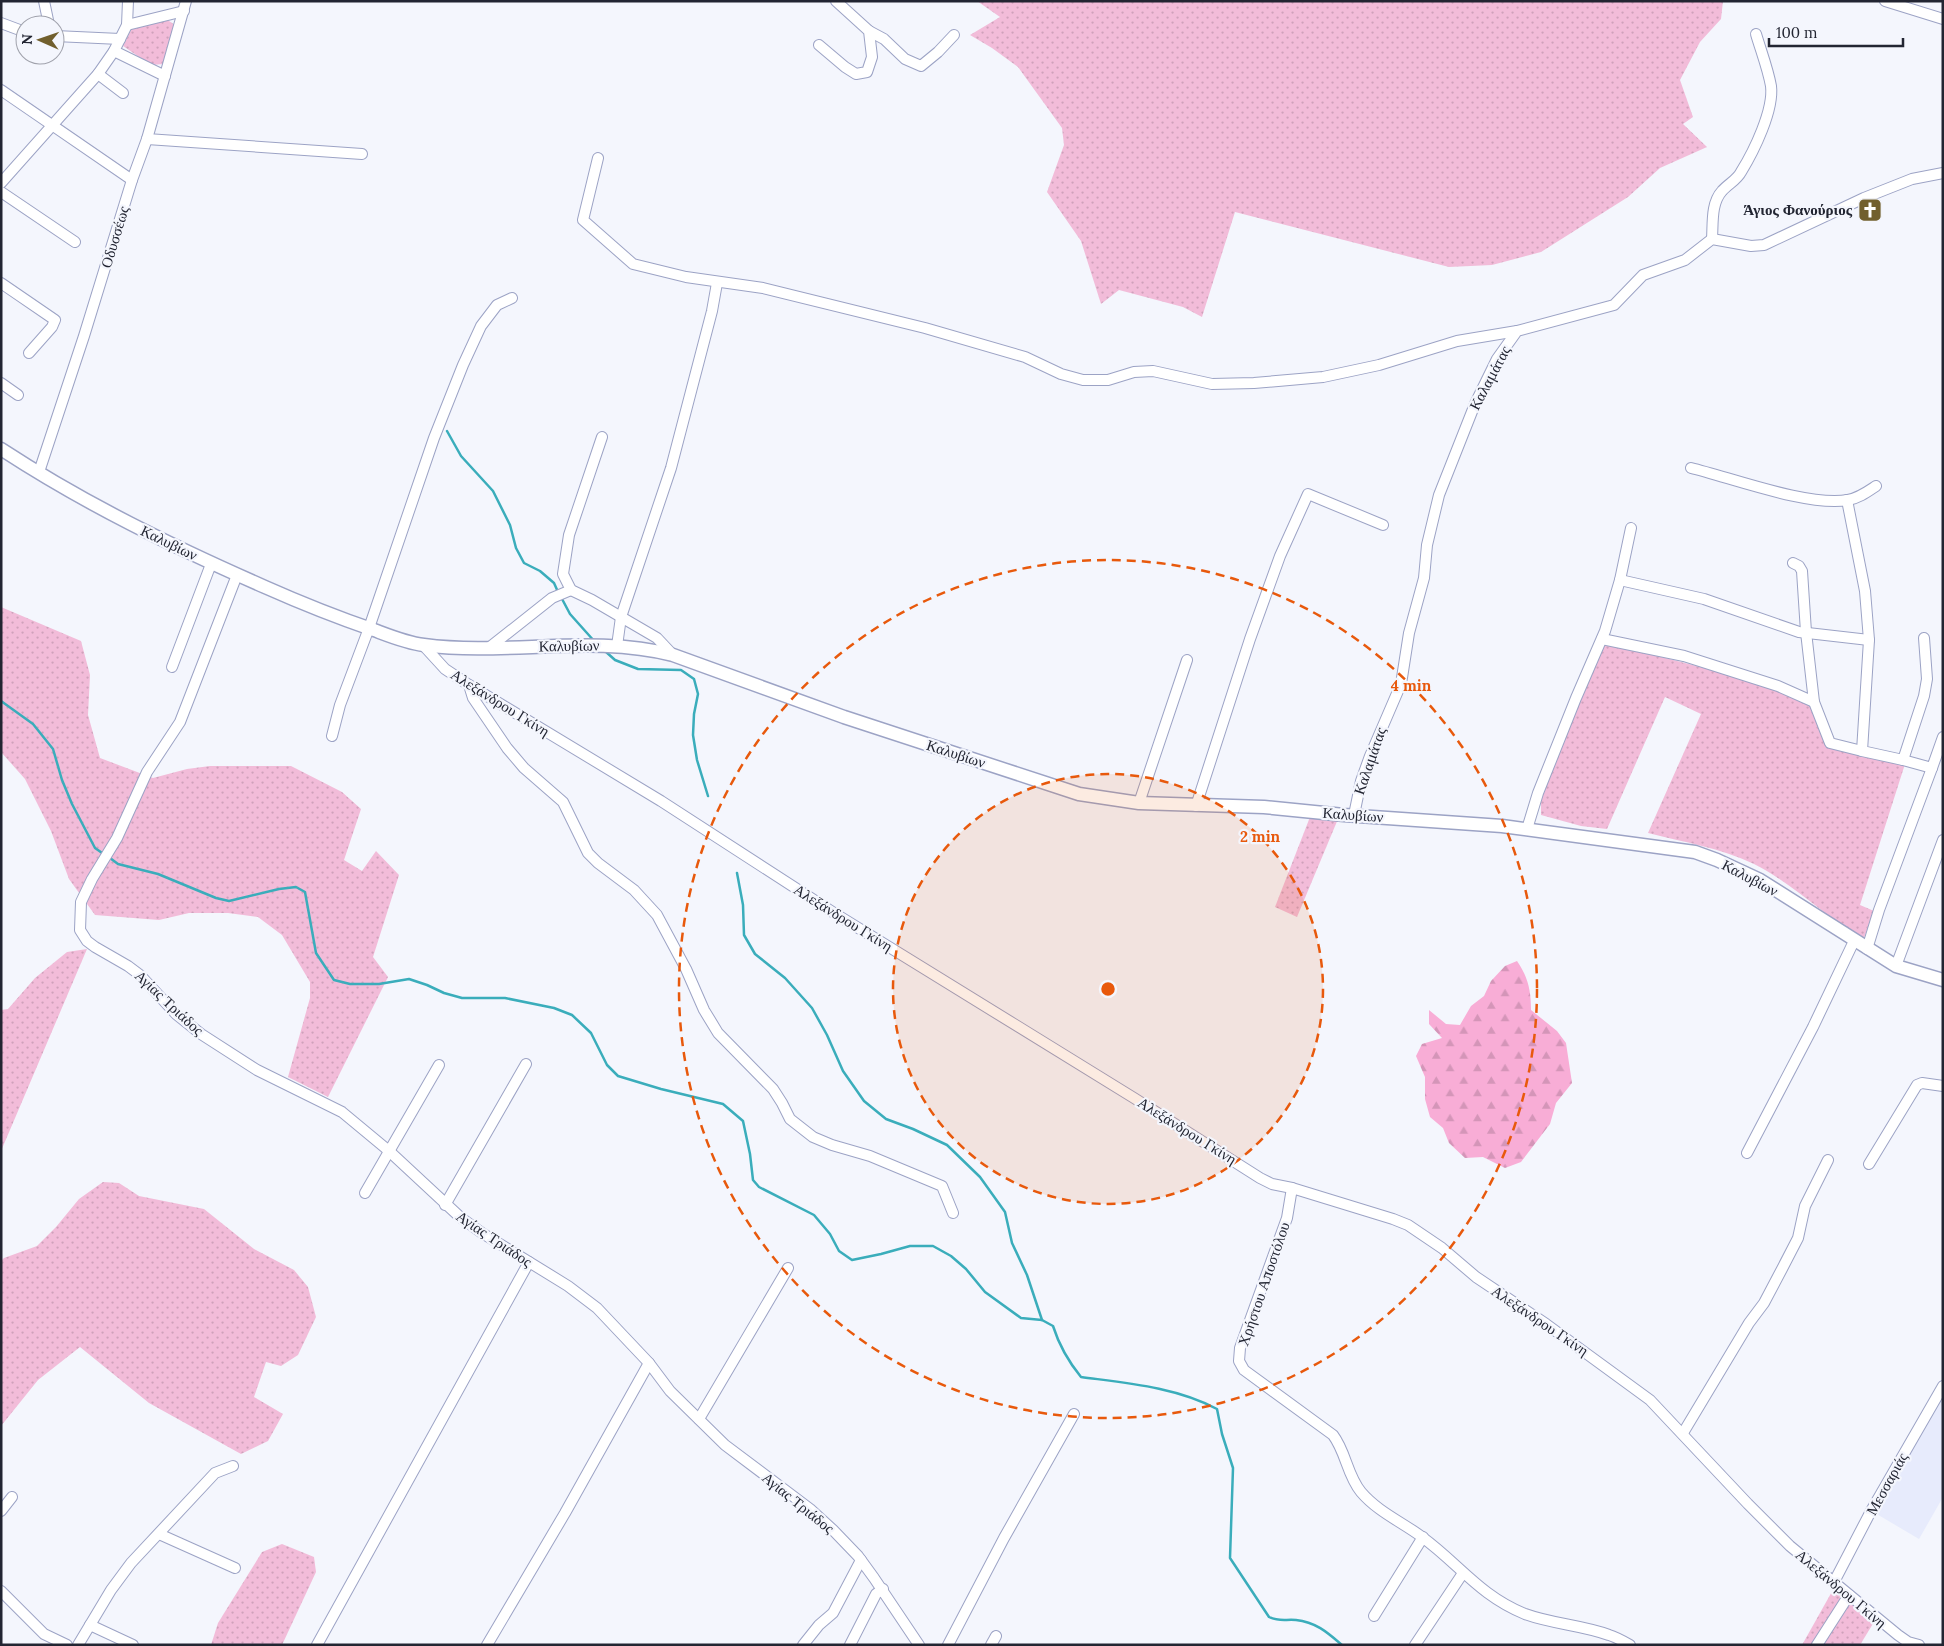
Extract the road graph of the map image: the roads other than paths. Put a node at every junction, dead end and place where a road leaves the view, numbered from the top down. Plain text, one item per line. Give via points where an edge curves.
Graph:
1 (44, 1) edge
2 (128, 1) edge
3 (836, 1) edge
4 (1885, 1) edge
5 (185, 6) edge
6 (47, 15) edge
7 (1943, 19) edge
8 (1, 23) edge
9 (127, 25) junction
10 (15, 28) edge
11 (869, 32) junction
12 (954, 34) dead end
13 (1756, 34) dead end
14 (65, 37) edge
15 (120, 40) junction
16 (819, 45) dead end
17 (114, 51) junction
18 (98, 74) junction
19 (165, 76) junction
20 (1, 90) edge
21 (123, 93) dead end
22 (52, 124) junction
23 (147, 139) junction
24 (362, 154) dead end
25 (598, 158) dead end
26 (1943, 173) edge
27 (3, 177) edge
28 (132, 180) junction
29 (1, 192) edge
30 (1712, 239) junction
31 (76, 242) dead end
32 (1, 283) edge
33 (717, 283) junction
34 (512, 298) dead end
35 (1517, 331) junction
36 (29, 353) dead end
37 (1, 383) edge
38 (18, 395) dead end
39 (602, 437) dead end
40 (1, 449) edge
41 (1691, 468) dead end
42 (38, 472) junction
43 (1876, 486) dead end
44 (1847, 500) junction
45 (1383, 525) dead end
46 (1631, 528) dead end
47 (211, 564) junction
48 (1793, 564) dead end
49 (238, 575) junction
50 (1620, 580) junction
51 (568, 591) junction
52 (622, 617) junction
53 (369, 628) junction
54 (1806, 632) junction
55 (1602, 638) junction
56 (1924, 638) dead end
57 (1869, 640) junction
58 (424, 645) junction
59 (613, 646) junction
60 (490, 647) junction
61 (673, 655) junction
62 (1187, 660) dead end
63 (172, 667) dead end
64 (469, 685) junction
65 (1814, 702) junction
66 (332, 736) dead end
67 (1943, 737) edge
68 (1862, 750) junction
69 (1903, 760) junction
70 (1932, 768) junction
71 (1139, 803) junction
72 (1196, 806) junction
73 (1354, 815) junction
74 (1527, 829) junction
75 (1943, 840) edge
76 (1854, 941) junction
77 (1867, 949) junction
78 (1896, 966) junction
79 (1937, 978) edge
80 (1943, 984) edge
81 (526, 1064) dead end
82 (439, 1065) dead end
83 (1943, 1086) edge
84 (389, 1151) junction
85 (1747, 1153) dead end
86 (1828, 1160) dead end
87 (1869, 1164) dead end
88 (1292, 1188) junction
89 (364, 1193) dead end
90 (445, 1204) junction
91 (953, 1213) dead end
92 (529, 1262) junction
93 (788, 1268) dead end
94 (649, 1363) junction
95 (1943, 1386) edge
96 (1074, 1414) dead end
97 (699, 1419) junction
98 (1683, 1433) junction
99 (233, 1466) dead end
100 (12, 1498) dead end
101 (1, 1511) edge
102 (159, 1534) junction
103 (1423, 1537) junction
104 (861, 1560) junction
105 (235, 1568) dead end
106 (1463, 1573) junction
107 (1834, 1582) junction
108 (883, 1590) junction
109 (1, 1591) edge
110 (1848, 1595) junction
111 (1374, 1616) dead end
112 (90, 1625) junction
113 (1895, 1640) edge
114 (67, 1645) edge
115 (78, 1645) edge
116 (133, 1645) edge
117 (317, 1645) edge
118 (487, 1645) edge
119 (803, 1645) edge
120 (850, 1645) edge
121 (919, 1645) edge
122 (948, 1645) edge
123 (1415, 1645) edge
124 (1630, 1645) edge
125 (1817, 1645) edge
126 (1920, 1645) edge

1 - 6 street
2 - 9 street
3 - 11 street
4 - 7 street
5 - 9 street
5 - 19 street, Οδυσσέως
8 - 10 street
9 - 15 street
11 - 12 street via 884,39 905,59 922,66
11 - 16 street via 872,57 867,72 856,74
13 - 30 street via 1771,86 1771,105 1740,174 1717,198
14 - 15 street
15 - 17 street
17 - 18 street
17 - 19 street
18 - 21 street
18 - 22 street
19 - 23 street, Οδυσσέως
20 - 22 street
22 - 27 street
22 - 28 street
23 - 24 street
23 - 28 street, Οδυσσέως
25 - 33 street via 583,220 633,264
26 - 30 street via 1912,180 1864,198 1764,245
28 - 42 street, Οδυσσέως
29 - 31 street
30 - 35 street, Καλαμάτας via 1685,260 1643,275 1614,305
32 - 36 street via 55,320
33 - 35 street via 763,288 925,328 1025,357 1061,374 1083,380 1108,380 1134,372 1153,371 1212,384 1324,377 1379,365 1457,341
33 - 52 street via 671,468
34 - 53 street via 496,305 481,326 462,365
35 - 73 street, Καλαμάτας via 1497,359 1475,404 1439,495 1401,684 1361,781
37 - 38 street
39 - 51 street via 563,562 562,574
40 - 42 main road, Καλυβίων
41 - 44 street via 1796,496
42 - 47 main road, Καλυβίων via 116,517
43 - 44 street via 1859,497
44 - 57 street via 1864,591
45 - 72 street via 1308,494 1280,556 1250,639
46 - 50 street
47 - 49 main road, Καλυβίων
47 - 63 street
48 - 54 street via 1802,571
49 - 53 main road, Καλυβίων via 313,609
49 - 84 street, Αγίας Τριάδος via 180,722 147,772 117,838 81,902 80,930 87,941 103,953 134,970 176,1014 201,1034 257,1070 342,1112
50 - 54 street via 1704,599
50 - 55 street
51 - 52 street
51 - 60 street via 552,598
52 - 59 street
52 - 61 street via 657,638
53 - 58 main road, Καλυβίων
53 - 66 street
54 - 57 street
54 - 65 street
55 - 65 street via 1684,656 1778,686
55 - 74 street via 1538,793
56 - 69 street via 1927,679
57 - 68 street
58 - 60 main road, Καλυβίων
58 - 64 street, Αλεξάνδρου Γκίνη via 445,669
59 - 60 main road, Καλυβίων
59 - 61 main road, Καλυβίων
61 - 71 main road, Καλυβίων via 844,717 1079,794
62 - 71 street
64 - 88 street, Αλεξάνδρου Γκίνη via 661,801 834,913 1260,1178
64 - 91 street via 473,698 507,748 530,774 563,802 588,853 634,890 657,915 718,1033 773,1089 790,1120 813,1137 942,1186
65 - 68 street via 1828,741
67 - 70 street
68 - 69 street
69 - 70 street
70 - 77 street via 1878,910
71 - 72 main road, Καλυβίων
72 - 73 main road, Καλυβίων via 1264,807
73 - 74 main road, Καλυβίων
74 - 76 main road, Καλυβίων via 1695,852 1760,880
75 - 78 street
76 - 77 main road, Καλυβίων
76 - 85 street
77 - 78 main road, Καλυβίων
78 - 79 main road, Καλυβίων
79 - 80 main road, Καλυβίων
81 - 90 street
82 - 84 street
83 - 87 street via 1917,1084
84 - 89 street
84 - 90 street, Αγίας Τριάδος
86 - 98 street via 1805,1206 1798,1238 1764,1303
88 - 98 street, Αλεξάνδρου Γκίνη via 1408,1225 1476,1277 1611,1370 1650,1400
88 - 103 street, Χρήστου Αποστόλου via 1287,1218 1240,1348 1239,1361 1244,1370 1333,1435 1362,1493
90 - 92 street, Αγίας Τριάδος via 482,1233
92 - 94 street, Αγίας Τριάδος via 590,1302
92 - 117 street
93 - 97 street
94 - 97 street, Αγίας Τριάδος via 670,1391
94 - 118 street
95 - 107 street, Μεσσαριάς
96 - 122 street
97 - 104 street, Αγίας Τριάδος via 725,1444 810,1509
98 - 107 street, Αλεξάνδρου Γκίνη via 1790,1546
99 - 102 street via 215,1473
100 - 101 street
102 - 105 street
102 - 112 street via 131,1563
103 - 106 street, Χρήστου Αποστόλου
103 - 111 street
104 - 108 street, Αγίας Τριάδος
104 - 119 street via 833,1614
106 - 123 street
106 - 124 street, Χρήστου Αποστόλου via 1501,1603 1526,1614 1610,1635
107 - 110 street, Αλεξάνδρου Γκίνη
108 - 120 street via 876,1594
108 - 121 street, Αγίας Τριάδος
109 - 114 street via 44,1634
110 - 113 street, Αλεξάνδρου Γκίνη
110 - 125 street
112 - 115 street
112 - 116 street
113 - 126 street, Αλεξάνδρου Γκίνη

